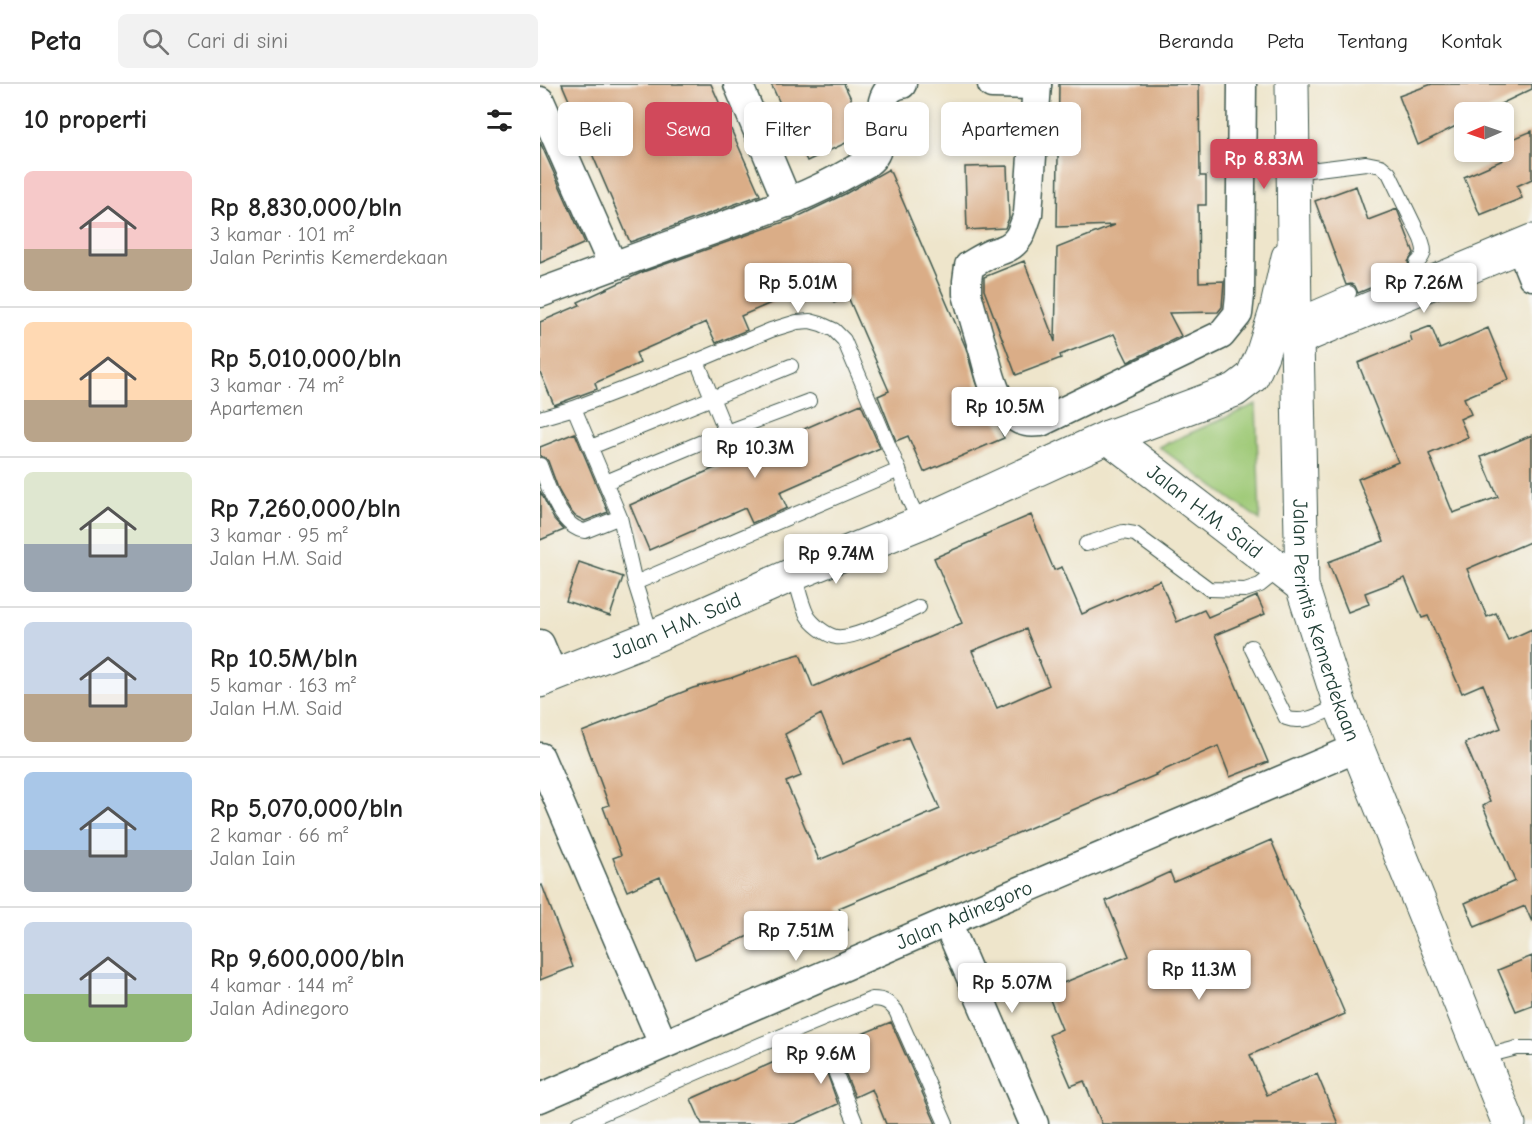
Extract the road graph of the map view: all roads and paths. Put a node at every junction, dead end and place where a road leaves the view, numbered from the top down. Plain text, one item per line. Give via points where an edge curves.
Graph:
1 (738, 84) edge
2 (902, 84) edge
3 (992, 84) edge
4 (1242, 84) edge
5 (1292, 84) edge
6 (1037, 85) edge
7 (540, 101) edge
8 (1293, 172) junction
9 (788, 203) junction
10 (1293, 236) junction
11 (1528, 254) edge
12 (1417, 263) dead end
13 (613, 266) junction
14 (540, 293) edge
15 (1349, 293) dead end
16 (1296, 328) junction
17 (697, 362) junction
18 (791, 366) dead end
19 (712, 398) junction
20 (809, 400) dead end
21 (574, 408) junction
22 (540, 418) edge
23 (726, 432) junction
24 (1108, 436) junction
25 (591, 447) junction
26 (540, 465) edge
27 (899, 470) junction
28 (606, 482) junction
29 (620, 517) junction
30 (920, 523) junction
31 (1086, 544) dead end
32 (794, 574) junction
33 (1291, 578) junction
34 (635, 583) junction
35 (920, 607) dead end
36 (652, 637) junction
37 (540, 644) edge
38 (1251, 647) dead end
39 (547, 678) edge
40 (1340, 705) junction
41 (1357, 748) junction
42 (540, 757) edge
43 (947, 921) junction
44 (663, 1044) junction
45 (1532, 1048) edge
46 (1482, 1057) junction
47 (836, 1074) dead end
48 (540, 1098) edge
49 (611, 1118) edge
50 (578, 1124) edge
51 (856, 1124) edge
52 (946, 1124) edge
53 (1034, 1124) edge
54 (1509, 1124) edge

1 - 9 street
2 - 9 street via 884,98 881,137 874,156 842,177
3 - 6 street
4 - 6 street via 1238,314 1221,335 1041,422 1029,424 1008,411 994,386 967,294 967,281 969,266 1002,251 1018,238 1028,214
5 - 8 street, Jalan Perintis Kemerdekaan
7 - 13 street
8 - 10 street, Jalan Perintis Kemerdekaan
8 - 12 lane via 1366,163 1381,166 1389,173 1421,239 1423,257
9 - 13 street
10 - 16 street, Jalan Perintis Kemerdekaan
10 - 24 street, Jalan H.M. Said via 1276,311 1252,377 1235,390
11 - 16 street
13 - 14 street
15 - 16 lane
16 - 33 street, Jalan Perintis Kemerdekaan
17 - 19 lane
17 - 21 lane
17 - 27 lane via 797,322 810,321 834,330 844,340
18 - 19 lane
19 - 23 lane
19 - 25 lane
20 - 23 lane
21 - 22 lane
21 - 25 lane
23 - 28 lane
24 - 30 street, Jalan H.M. Said
24 - 33 street, Jalan H.M. Said
25 - 28 lane
26 - 29 lane via 558,507 574,527 585,531
27 - 30 lane
27 - 34 lane
28 - 29 lane
29 - 34 lane
30 - 32 street, Jalan H.M. Said
31 - 33 lane via 1123,532 1135,534 1209,589 1245,590
32 - 35 lane via 807,615 836,637 856,634
32 - 36 street, Jalan H.M. Said
33 - 40 street, Jalan Perintis Kemerdekaan
34 - 36 lane
36 - 39 street, Jalan H.M. Said
37 - 39 street
38 - 40 lane via 1286,718 1309,719
40 - 41 street, Jalan Perintis Kemerdekaan
41 - 43 street, Jalan Adinegoro
41 - 46 street, Jalan Perintis Kemerdekaan
42 - 44 street
43 - 44 street, Jalan Adinegoro
43 - 53 street
44 - 48 street, Jalan Adinegoro
45 - 46 lane
46 - 54 street, Jalan Perintis Kemerdekaan
47 - 51 lane
49 - 50 lane
49 - 52 lane via 762,1044 872,999 881,999 896,1011

